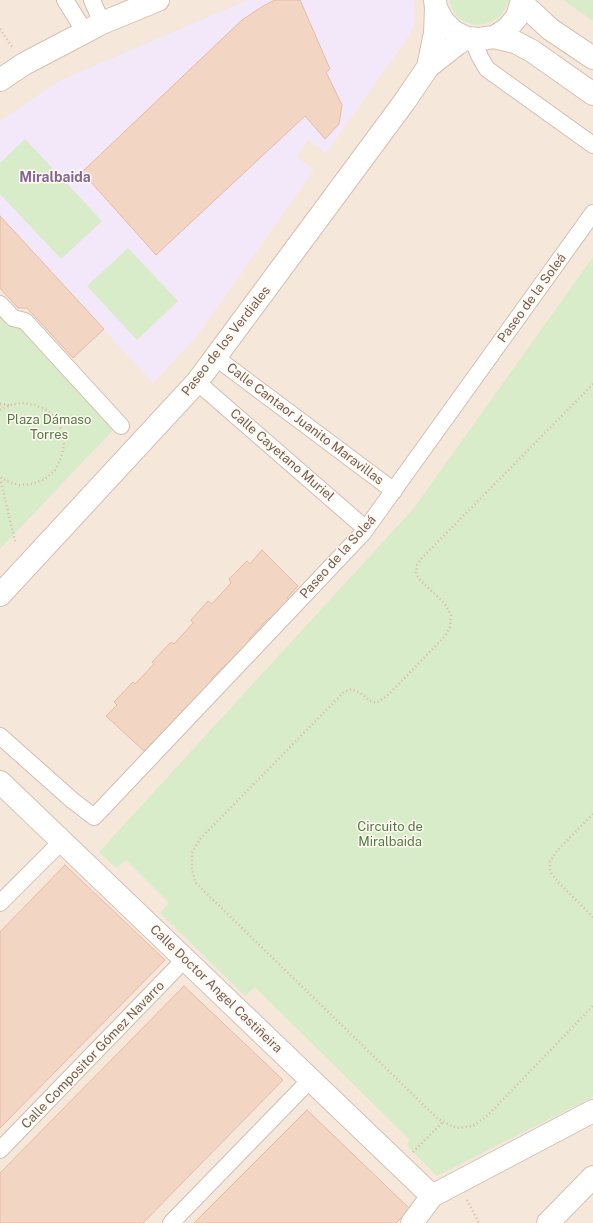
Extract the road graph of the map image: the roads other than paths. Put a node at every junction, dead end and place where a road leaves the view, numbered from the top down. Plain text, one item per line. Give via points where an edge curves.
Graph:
1 (65, 0) edge
2 (92, 0) edge
3 (158, 0) edge
4 (522, 1) edge
5 (436, 4) edge
6 (94, 27) junction
7 (494, 37) junction
8 (470, 38) junction
9 (593, 58) edge
10 (428, 67) junction
11 (0, 80) edge
12 (593, 94) edge
13 (593, 145) edge
14 (593, 213) edge
15 (0, 304) edge
16 (215, 357) junction
17 (197, 382) junction
18 (116, 421) road end
19 (394, 491) junction
20 (366, 529) junction
21 (0, 595) edge
22 (0, 736) edge
23 (0, 782) edge
24 (62, 841) junction
25 (0, 903) edge
26 (185, 959) junction
27 (310, 1080) junction
28 (593, 1111) edge
29 (0, 1150) edge
30 (593, 1178) edge
31 (432, 1196) junction
32 (171, 1223) edge
33 (412, 1223) edge
34 (548, 1223) edge

1 - 6 street
2 - 6 street
3 - 6 street
4 - 7 street via 517,17 507,29
4 - 9 street via 550,28
5 - 8 street via 443,22 454,32
5 - 10 street, Paseo de los Verdiales via 435,33
6 - 11 street via 24,64
7 - 8 street
7 - 12 street via 515,42 532,51
8 - 10 street, Paseo de los Verdiales via 457,44
8 - 13 street via 487,69
10 - 16 street, Paseo de los Verdiales
14 - 19 street, Paseo de la Soleá
15 - 18 street via 13,318 25,321
16 - 17 street, Paseo de los Verdiales
16 - 19 street, Calle Cantaor Juanito Maravillas
17 - 20 street, Calle Cayetano Muriel
17 - 21 street, Paseo de los Verdiales
19 - 20 street, Paseo de la Soleá
20 - 22 street, Paseo de la Soleá via 94,817
23 - 24 street, Calle Doctor Angel Castiñeira
24 - 25 street
24 - 26 street, Calle Doctor Angel Castiñeira
26 - 27 street, Calle Doctor Angel Castiñeira
26 - 29 street, Calle Compositor Gómez Navarro
27 - 31 street, Calle Doctor Angel Castiñeira
27 - 32 street
28 - 31 street
30 - 34 street
31 - 33 street

